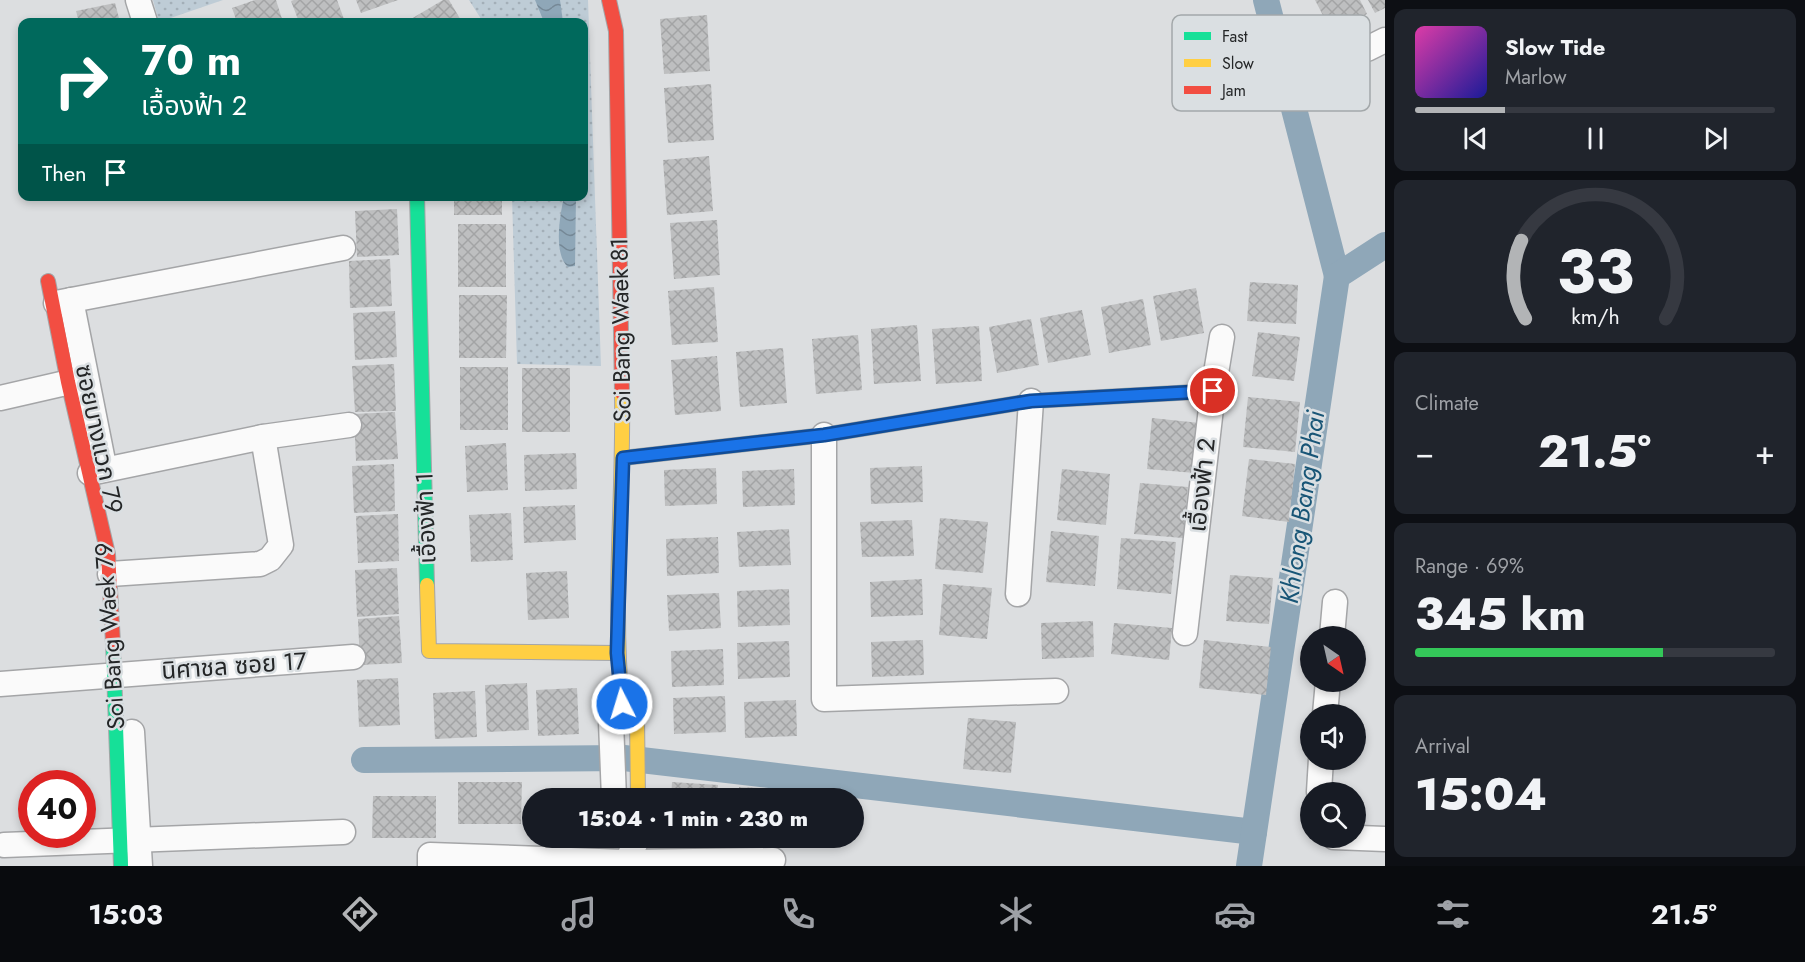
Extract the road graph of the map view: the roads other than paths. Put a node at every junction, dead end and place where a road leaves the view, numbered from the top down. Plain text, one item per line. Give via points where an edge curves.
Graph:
1 (138, 0) edge
2 (609, 0) edge
3 (144, 18) edge
4 (417, 201) edge
5 (343, 248) dead end
6 (1222, 337) dead end
7 (77, 380) junction
8 (1213, 391) junction
9 (0, 398) edge
10 (1031, 401) junction
11 (349, 425) dead end
12 (824, 435) junction
13 (263, 437) junction
14 (623, 458) junction
15 (97, 472) junction
16 (117, 574) junction
17 (1018, 594) dead end
18 (1335, 602) dead end
19 (1333, 626) edge
20 (1185, 633) dead end
21 (617, 653) junction
22 (353, 657) dead end
23 (123, 674) junction
24 (0, 684) edge
25 (1056, 691) dead end
26 (623, 714) junction
27 (615, 788) edge
28 (636, 788) edge
29 (343, 832) dead end
30 (1366, 838) edge
31 (1385, 839) edge
32 (129, 840) junction
33 (4, 845) dead end
34 (620, 848) edge
35 (633, 848) edge
36 (773, 860) dead end
37 (626, 864) edge
38 (121, 866) edge
39 (141, 866) edge
40 (430, 866) edge

1 - 3 street
2 - 14 street, Soi Bang Waek 81 via 616,31
4 - 21 street, เอื้องฟ้า 1 via 429,651
5 - 7 street, ซอยบางแวก 79 via 57,295
6 - 8 street, เอื้องฟ้า 2
7 - 9 street
7 - 15 street, ซอยบางแวก 79
8 - 10 street
8 - 20 street, เอื้องฟ้า 2
10 - 12 street
10 - 17 street
11 - 13 street
12 - 14 street
12 - 25 street via 824,699
13 - 15 street
13 - 16 street via 281,545 270,560 260,564
14 - 21 street, Soi Bang Waek 81
15 - 16 street, ซอยบางแวก 79 via 121,541
16 - 23 street, ซอยบางแวก 79
18 - 19 street
21 - 26 street, Soi Bang Waek 81
22 - 23 street, นิศาชล ซอย 17
23 - 24 street, นิศาชล ซอย 17
23 - 32 street, ซอยบางแวก 79
26 - 27 street
26 - 28 street, Soi Bang Waek 81
29 - 32 street
30 - 31 street
32 - 33 street
32 - 38 street
32 - 39 street, ซอยบางแวก 79
34 - 37 street
35 - 37 street
36 - 37 street
37 - 40 street via 430,855

